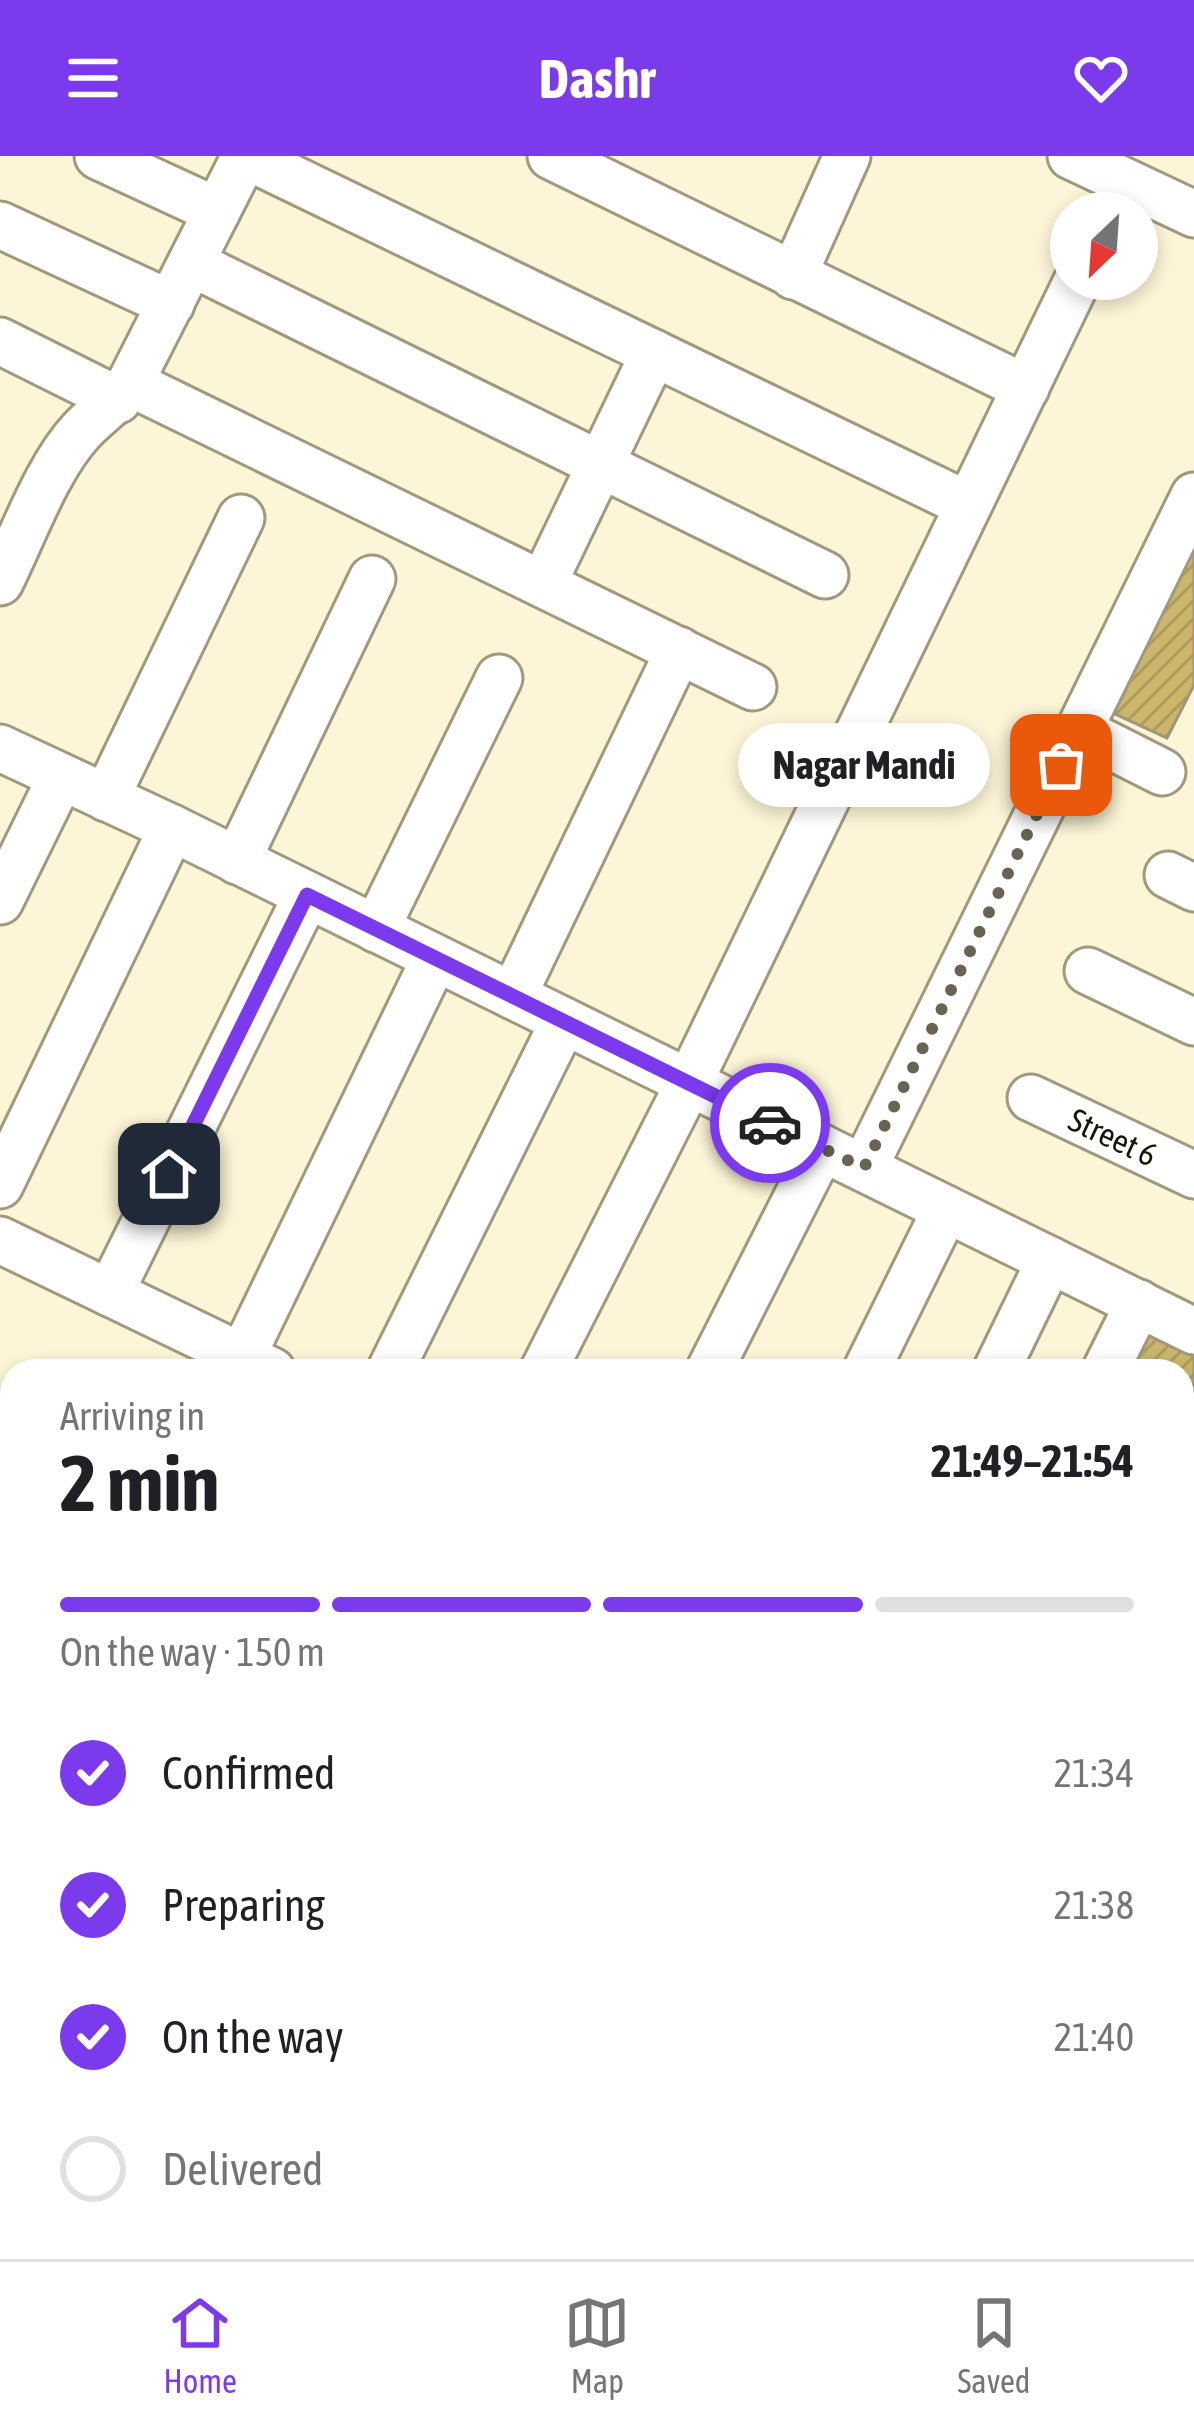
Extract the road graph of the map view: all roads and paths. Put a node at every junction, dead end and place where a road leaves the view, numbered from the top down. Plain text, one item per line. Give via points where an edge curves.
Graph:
1 (98, 156) edge
2 (245, 156) edge
3 (551, 156) edge
4 (847, 156) edge
5 (1071, 156) edge
6 (1111, 192) edge
7 (1158, 206) edge
8 (218, 211) junction
9 (1194, 214) edge
10 (0, 225) edge
11 (191, 262) junction
12 (793, 276) junction
13 (1068, 300) edge
14 (172, 304) junction
15 (0, 341) edge
16 (654, 353) junction
17 (1026, 388) junction
18 (124, 392) junction
19 (600, 464) junction
20 (1194, 496) edge
21 (968, 505) junction
22 (241, 518) dead end
23 (825, 575) dead end
24 (1, 578) edge
25 (372, 579) dead end
26 (543, 584) junction
27 (679, 650) junction
28 (499, 678) dead end
29 (753, 687) dead end
30 (1079, 730) junction
31 (0, 748) edge
32 (1162, 772) dead end
33 (61, 777) junction
34 (106, 798) junction
35 (172, 829) junction
36 (237, 861) junction
37 (307, 895) junction
38 (0, 901) edge
39 (376, 929) junction
40 (435, 958) junction
41 (1088, 971) dead end
42 (513, 996) junction
43 (564, 1021) junction
44 (1194, 1022) edge
45 (689, 1083) junction
46 (1031, 1098) dead end
47 (822, 1148) junction
48 (864, 1168) junction
49 (1194, 1175) edge
50 (0, 1185) edge
51 (946, 1209) junction
52 (0, 1240) edge
53 (1050, 1260) junction
54 (110, 1293) junction
55 (1139, 1303) junction
56 (1194, 1331) edge
57 (247, 1359) edge
58 (259, 1359) edge
59 (396, 1359) edge
60 (549, 1359) edge
61 (716, 1359) edge
62 (872, 1359) edge
63 (1002, 1359) edge
64 (1111, 1359) edge

1 - 8 street
2 - 8 street
2 - 16 street
3 - 12 street
4 - 12 street
5 - 6 street
7 - 9 street
8 - 11 street
10 - 14 street
11 - 14 street
11 - 19 street
12 - 17 street
13 - 17 street
14 - 18 street
15 - 18 street
16 - 19 street
16 - 21 street
17 - 21 street
18 - 24 street via 59,462
18 - 26 street
19 - 23 street
19 - 26 street
20 - 30 street
21 - 45 street
22 - 34 street
25 - 36 street
26 - 27 street
27 - 29 street
27 - 42 street
28 - 39 street
30 - 32 street
30 - 48 street
31 - 33 street
33 - 34 street
33 - 38 street
34 - 35 street
35 - 36 street
35 - 50 street
36 - 37 street
37 - 39 street
37 - 54 street
39 - 40 street
40 - 42 street
40 - 58 street
41 - 44 street
42 - 43 street
43 - 45 street
43 - 59 street
45 - 47 street
45 - 60 street
46 - 49 street, Street 6
47 - 48 street
47 - 61 street
48 - 51 street
51 - 53 street
51 - 62 street
52 - 54 street
53 - 55 street
53 - 63 street
54 - 57 street
55 - 56 street
55 - 64 street

